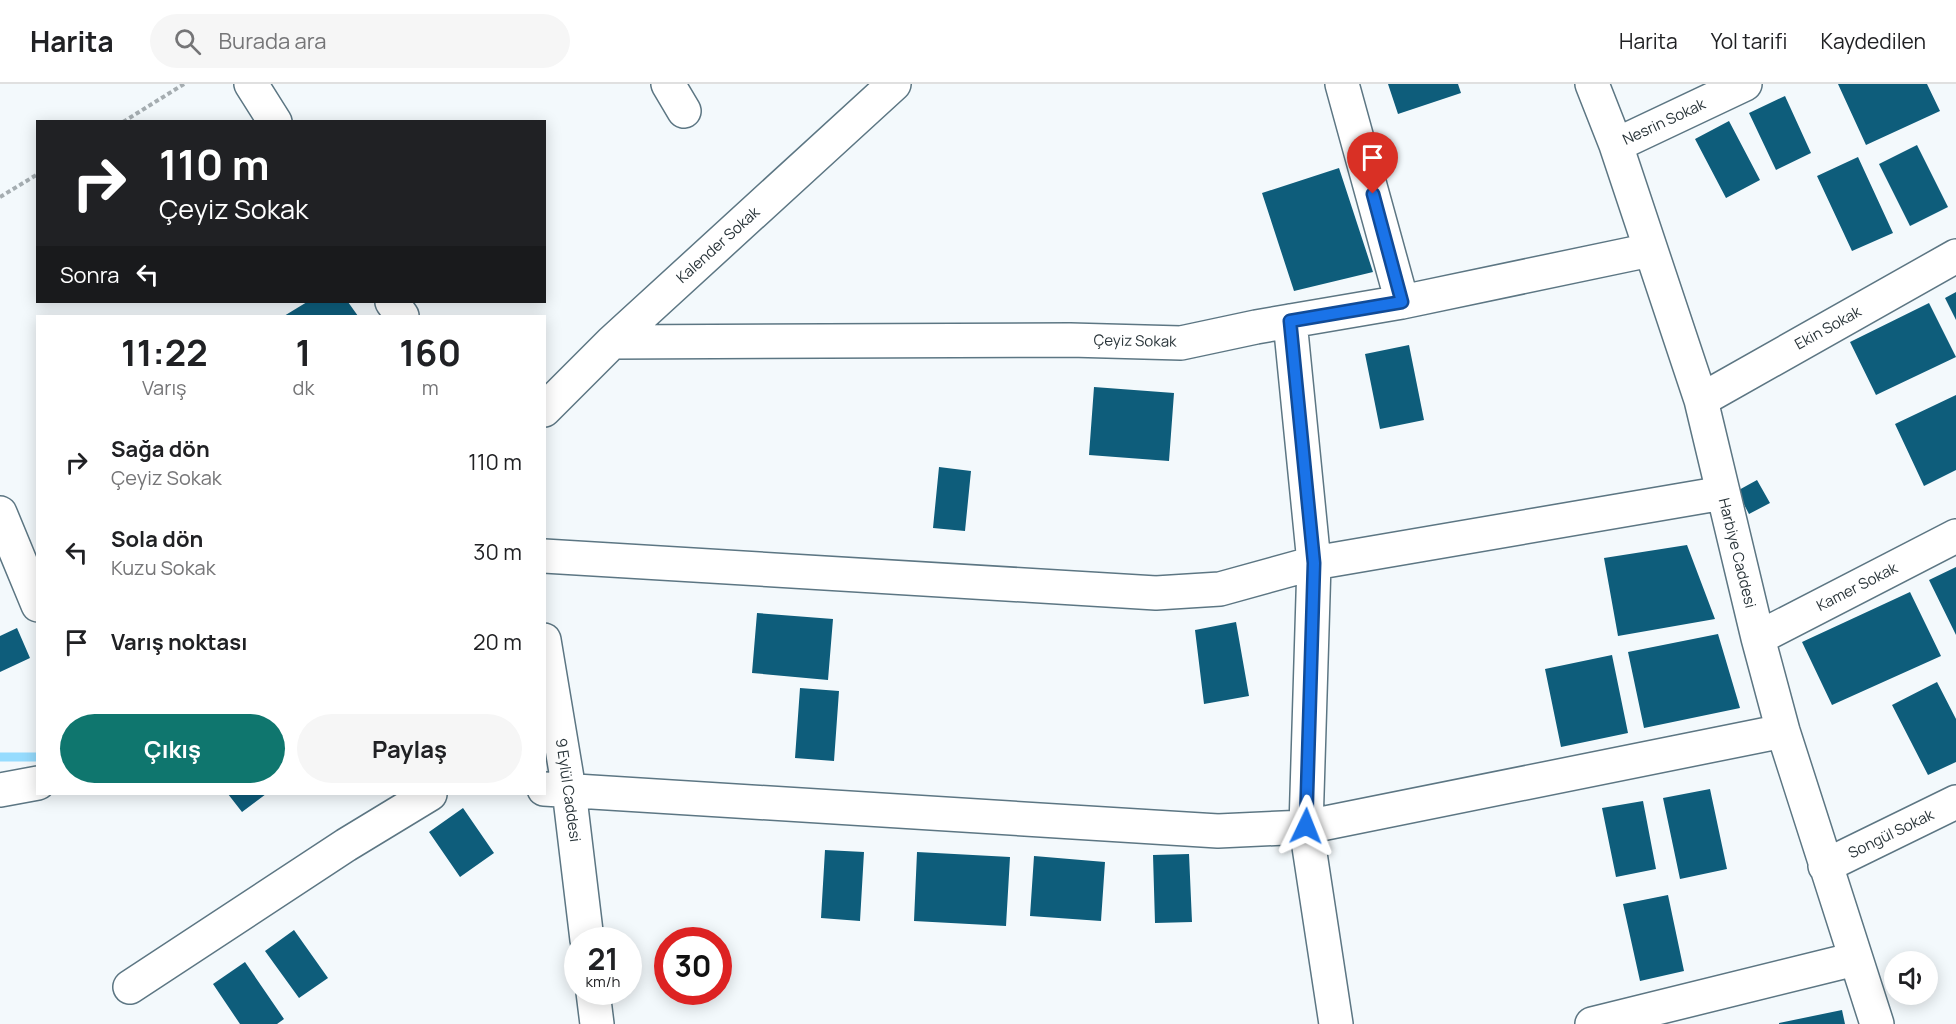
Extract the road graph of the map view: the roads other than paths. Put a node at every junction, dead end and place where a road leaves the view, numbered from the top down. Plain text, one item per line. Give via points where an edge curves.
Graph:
1 (251, 84) edge
2 (894, 84) edge
3 (1342, 84) edge
4 (1592, 84) edge
5 (1745, 84) edge
6 (274, 120) edge
7 (1616, 145) junction
8 (1650, 250) junction
9 (1956, 256) edge
10 (1402, 302) junction
11 (1290, 321) junction
12 (612, 342) junction
13 (1701, 400) junction
14 (546, 408) edge
15 (1723, 493) junction
16 (0, 513) edge
17 (1956, 536) edge
18 (546, 556) edge
19 (1314, 563) junction
20 (36, 600) edge
21 (1758, 638) junction
22 (546, 663) edge
23 (1783, 731) junction
24 (36, 783) edge
25 (557, 789) edge
26 (0, 790) edge
27 (428, 795) edge
28 (1956, 802) edge
29 (1306, 826) junction
30 (1825, 866) junction
31 (584, 927) edge
32 (1856, 959) junction
33 (130, 987) dead end
34 (595, 1005) edge
35 (597, 1024) edge
36 (1336, 1024) edge
37 (1592, 1024) edge
38 (1876, 1024) edge

1 - 6 street
2 - 12 street, Kalender Sokak
3 - 10 street
4 - 7 street, Harbiye Caddesi
5 - 7 street, Nesrin Sokak
7 - 8 street, Harbiye Caddesi
8 - 10 street, Çeyiz Sokak
8 - 13 street, Harbiye Caddesi
9 - 13 street, Ekin Sokak
10 - 11 street, Çeyiz Sokak
11 - 12 street, Çeyiz Sokak via 1181,343
11 - 19 street
12 - 14 street, Kalender Sokak
13 - 15 street, Harbiye Caddesi
15 - 19 street
15 - 21 street, Harbiye Caddesi
16 - 20 street
17 - 21 street, Kamer Sokak
18 - 19 street via 1156,593 1220,589
19 - 29 street
21 - 23 street, Harbiye Caddesi
22 - 25 street, 9 Eylül Caddesi
23 - 29 street
23 - 30 street, Harbiye Caddesi
24 - 26 street
25 - 29 street via 1218,831
25 - 31 street, 9 Eylül Caddesi
27 - 33 street
28 - 30 street, Songül Sokak
29 - 36 street
30 - 32 street, Harbiye Caddesi
32 - 37 street
32 - 38 street, Harbiye Caddesi
34 - 35 street

